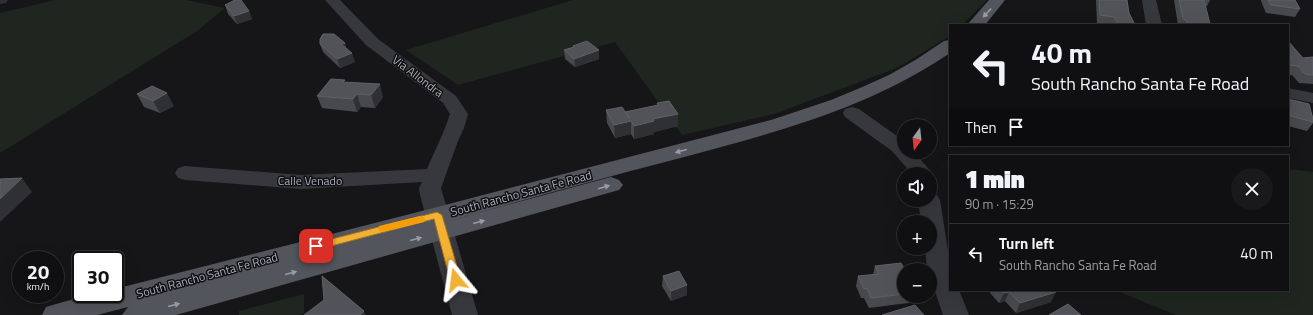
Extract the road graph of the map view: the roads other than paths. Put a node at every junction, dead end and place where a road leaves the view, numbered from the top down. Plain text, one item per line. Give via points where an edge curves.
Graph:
1 (332, 0) edge
2 (997, 0) edge
3 (1013, 0) edge
4 (1149, 0) edge
5 (977, 24) edge
6 (996, 24) edge
7 (1154, 24) edge
8 (949, 46) edge
9 (949, 62) edge
10 (1289, 93) edge
11 (1313, 98) edge
12 (852, 113) junction
13 (917, 167) edge
14 (185, 173) dead end
15 (435, 175) junction
16 (930, 207) edge
17 (439, 223) junction
18 (56, 315) edge
19 (136, 315) edge
20 (465, 315) edge
21 (956, 315) edge

1 - 15 street, Via Allondra via 372,42 450,100 459,114
2 -> 5 main road
3 - 6 main road
4 - 7 street
8 -> 17 main road, South Rancho Santa Fe Road via 883,86 801,118
9 - 12 main road, South Rancho Santa Fe Road via 893,94
10 - 11 street
12 - 13 street via 899,148
17 -> 12 main road, South Rancho Santa Fe Road via 786,135
14 - 15 street, Calle Venado via 301,182
15 - 17 street, Via Allondra via 430,188
16 - 21 street via 939,268
17 - 18 main road, South Rancho Santa Fe Road
19 -> 17 main road, South Rancho Santa Fe Road
17 - 20 street, Via Allondra

